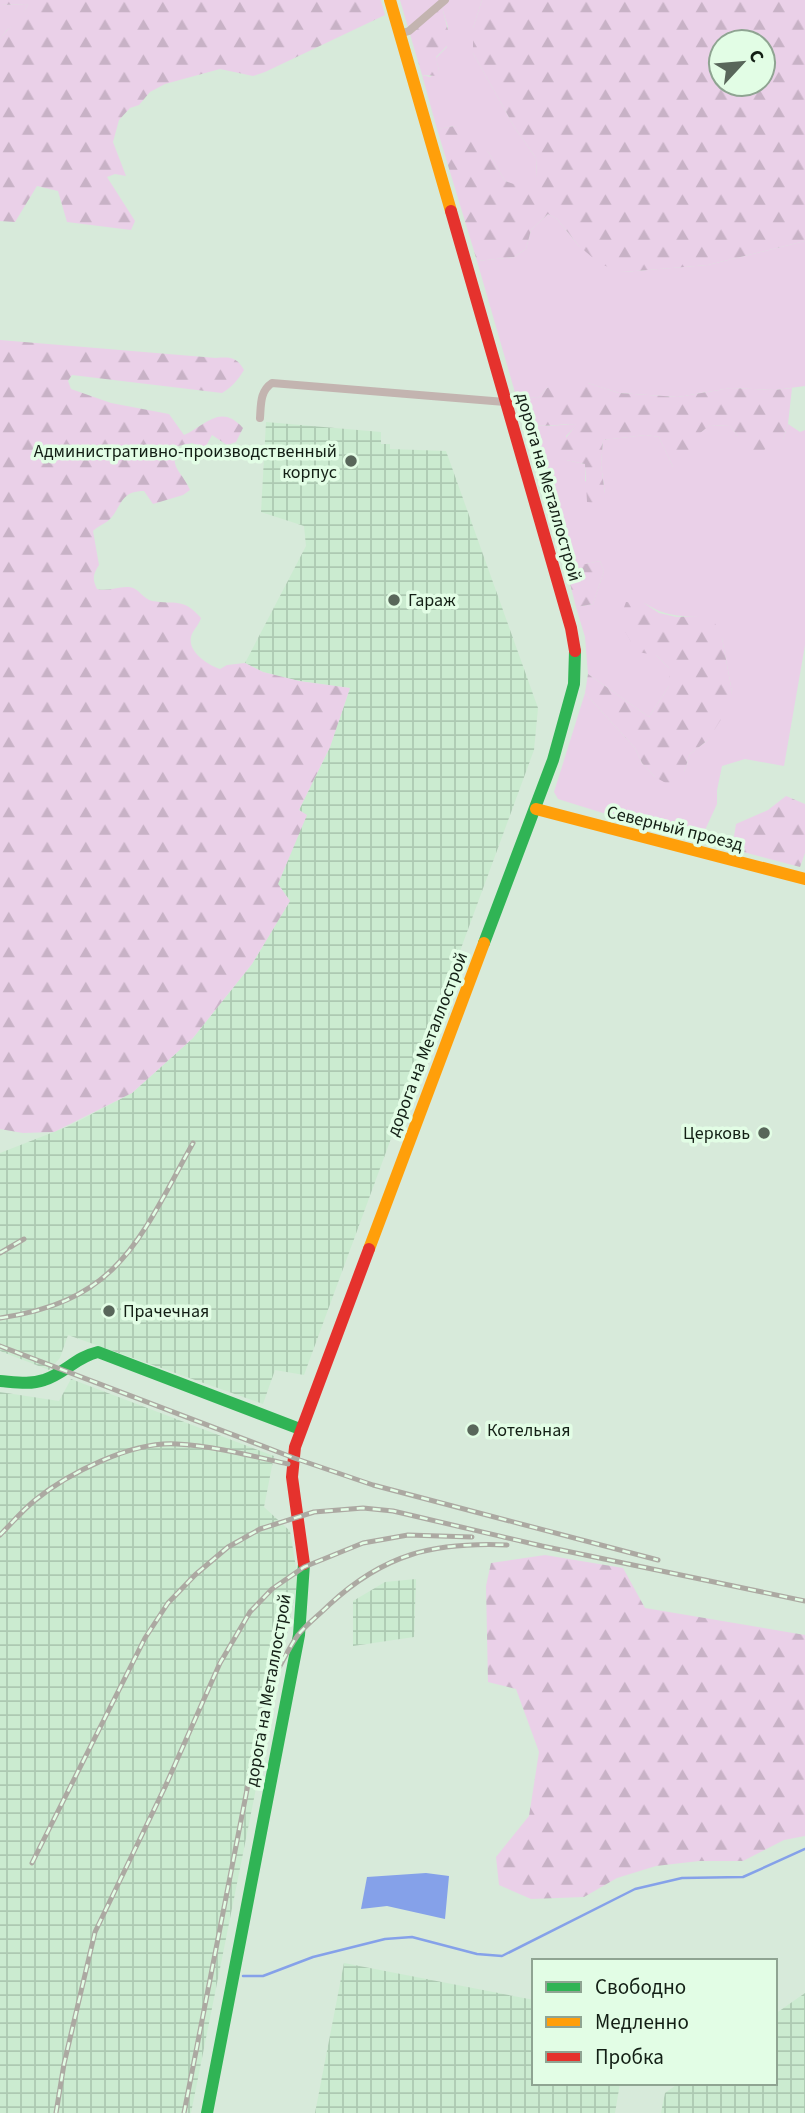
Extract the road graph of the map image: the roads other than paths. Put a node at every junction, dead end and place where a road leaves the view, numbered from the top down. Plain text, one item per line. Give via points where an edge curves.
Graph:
1 (390, 0) edge
2 (445, 0) edge
3 (399, 34) junction
4 (505, 402) junction
5 (260, 418) dead end
6 (536, 809) junction
7 (805, 879) edge
8 (0, 1381) edge
9 (300, 1429) junction
10 (207, 2113) edge

1 - 3 street, дорога на Металлострой
2 - 3 street via 409,31
3 - 4 street, дорога на Металлострой
4 - 5 street via 272,383 261,397
4 - 6 street, дорога на Металлострой via 566,607 576,656 566,718
6 - 7 street, Северный проезд
6 - 9 street, дорога на Металлострой
8 - 9 street via 48,1379 83,1354 98,1352
9 - 10 street, дорога на Металлострой via 292,1477 304,1567 299,1635

